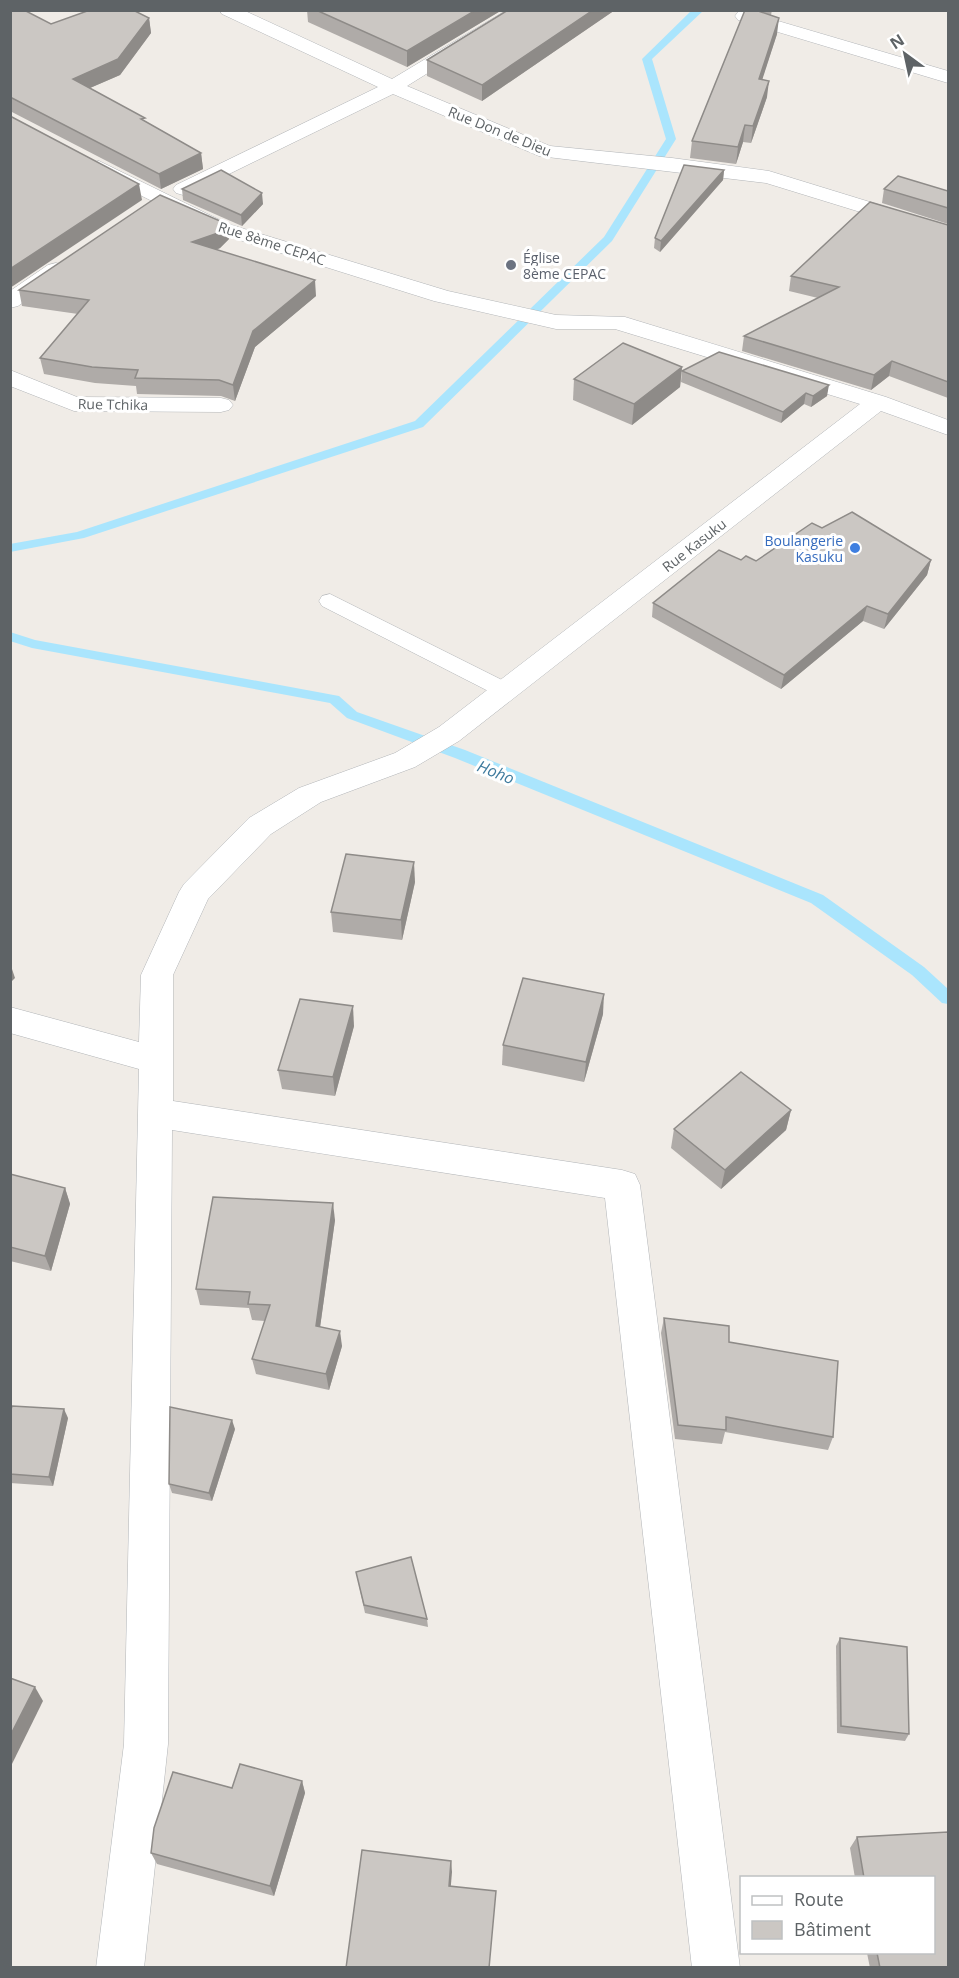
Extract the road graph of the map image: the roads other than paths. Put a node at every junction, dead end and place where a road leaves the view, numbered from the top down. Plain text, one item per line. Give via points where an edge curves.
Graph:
1 (228, 10) edge
2 (520, 10) edge
3 (744, 16) edge
4 (948, 77) edge
5 (393, 87) junction
6 (81, 157) edge
7 (161, 200) junction
8 (142, 213) edge
9 (948, 233) edge
10 (76, 257) edge
11 (10, 301) edge
12 (10, 377) edge
13 (878, 402) junction
14 (221, 405) dead end
15 (948, 428) edge
16 (330, 601) dead end
17 (506, 691) junction
18 (10, 1020) edge
19 (154, 1060) junction
20 (156, 1113) junction
21 (120, 1968) edge
22 (716, 1968) edge

1 - 5 street, Rue Don de Dieu
2 - 5 street
3 - 4 street
5 - 7 street
5 - 9 street, Rue Don de Dieu via 546,152 769,177
6 - 7 street, Rue 8ème CEPAC
7 - 8 street
7 - 13 street, Rue 8ème CEPAC via 221,228 442,296 556,322 616,322
10 - 11 street
12 - 14 street, Rue Tchika via 74,404
13 - 15 street
13 - 17 street, Rue Kasuku
16 - 17 lane
17 - 19 street, Rue Kasuku via 449,734 405,760 310,795 260,826 195,892 157,975
18 - 19 street
19 - 20 street, Rue Kasuku
20 - 21 street, Rue Kasuku via 146,1744
20 - 22 street via 622,1185

